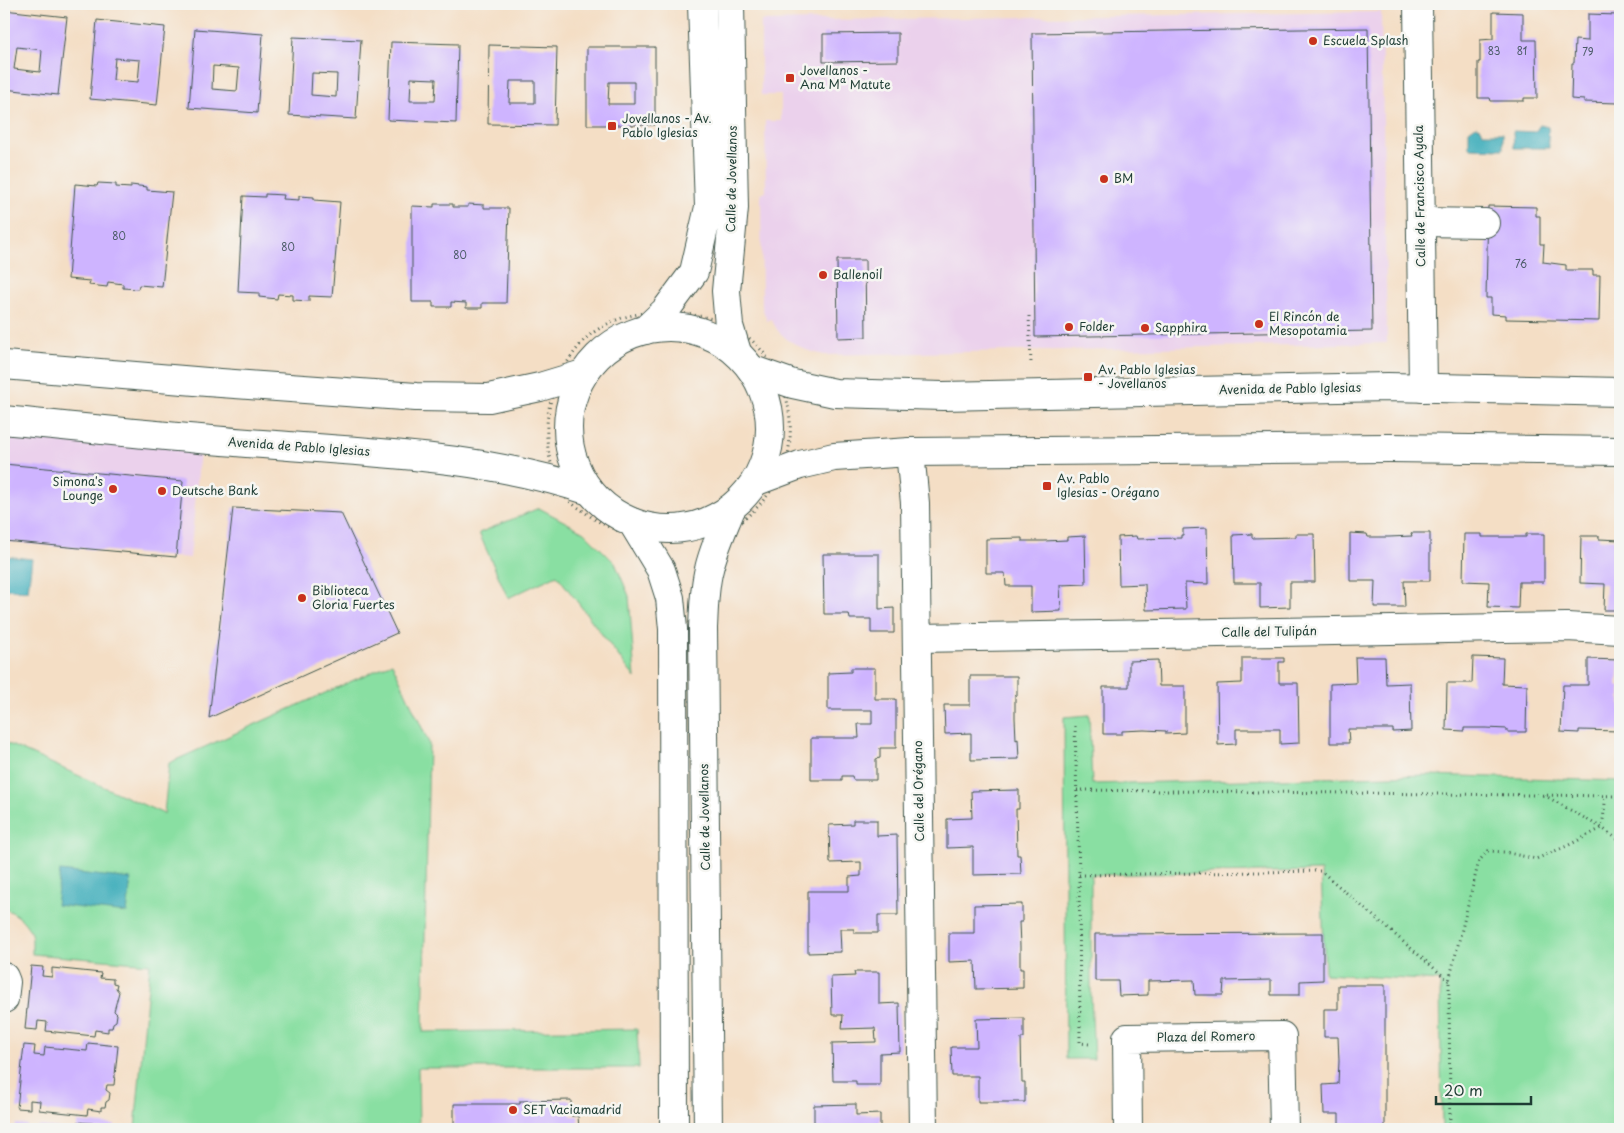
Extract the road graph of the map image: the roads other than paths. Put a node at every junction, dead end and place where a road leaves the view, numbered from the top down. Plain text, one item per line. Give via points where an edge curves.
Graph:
1 (702, 4) edge
2 (730, 4) edge
3 (1418, 4) edge
4 (1420, 222) junction
5 (1485, 223) dead end
6 (645, 330) junction
7 (745, 361) junction
8 (4, 365) edge
9 (583, 374) junction
10 (1423, 388) junction
11 (1620, 392) edge
12 (4, 420) edge
13 (1620, 451) edge
14 (910, 452) junction
15 (757, 481) junction
16 (590, 491) junction
17 (731, 509) junction
18 (632, 522) junction
19 (1620, 630) edge
20 (917, 638) junction
21 (4, 977) edge
22 (4, 999) edge
23 (674, 1129) edge
24 (708, 1129) edge
25 (923, 1129) edge
26 (1128, 1129) edge
27 (1284, 1129) edge

1 - 6 street, Calle de Jovellanos via 709,206 694,272 665,311
2 - 7 street, Calle de Jovellanos via 734,208 726,291 730,326
3 - 4 street, Calle de Francisco Ayala
4 - 5 street
4 - 10 street, Calle de Francisco Ayala
6 - 7 street, Avenida de Pablo Iglesias via 666,327 702,332 719,340
6 - 9 street via 622,338 600,353
7 - 10 street, Avenida de Pablo Iglesias via 794,384 835,394 943,396
7 - 15 street, Calle de Jovellanos via 765,394 770,418 767,453
8 - 9 street via 416,397 480,398 540,387
9 - 16 street via 572,398 568,437 578,472
10 - 11 street, Avenida de Pablo Iglesias
12 - 16 street, Avenida de Pablo Iglesias via 201,440 410,455 483,464 551,478
13 - 14 street via 1390,448
14 - 15 street via 834,457
14 - 20 street, Calle del Orégano via 915,503
15 - 17 street
16 - 18 street via 600,502
17 - 18 street via 689,527 663,528
17 - 24 street, Calle de Jovellanos via 708,571 704,598
18 - 23 street via 661,570 670,598 673,630
19 - 20 street, Calle del Tulipán via 1567,627
20 - 25 street, Calle del Orégano
21 - 22 street
26 - 27 street, Plaza del Romero via 1127,1038 1282,1036

